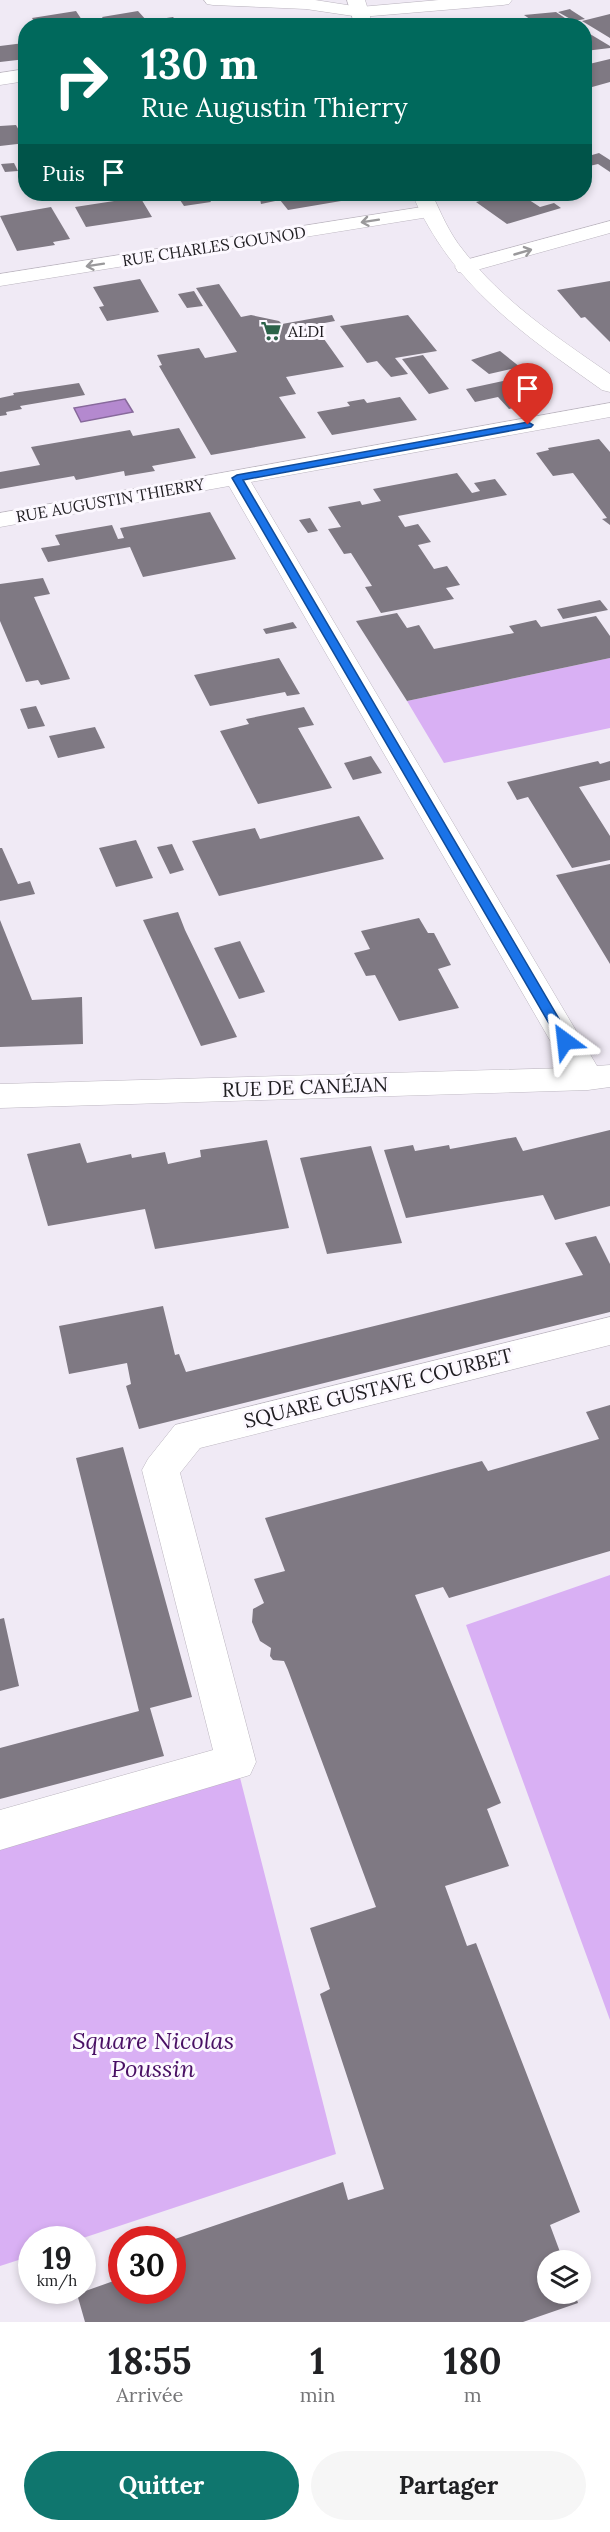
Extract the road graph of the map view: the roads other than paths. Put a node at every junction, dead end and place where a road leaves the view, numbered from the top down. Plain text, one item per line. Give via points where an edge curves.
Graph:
1 (213, 0) edge
2 (503, 0) edge
3 (360, 13) edge
4 (344, 18) edge
5 (18, 76) edge
6 (0, 79) edge
7 (425, 203) edge
8 (610, 227) edge
9 (466, 267) junction
10 (0, 280) edge
11 (610, 385) edge
12 (610, 410) edge
13 (237, 478) junction
14 (0, 520) edge
15 (599, 1077) edge
16 (0, 1095) edge
17 (610, 1331) edge
18 (0, 1830) edge

1 - 3 street via 306,4
2 - 3 street
3 - 4 street
5 - 6 street
7 - 9 street
7 -> 10 street, RUE CHARLES GOUNOD
9 -> 8 street
9 - 11 street via 514,314
12 - 13 street, RUE AUGUSTIN THIERRY
13 - 14 street, RUE AUGUSTIN THIERRY
13 - 15 street
15 - 16 street, RUE DE CANÉJAN
17 - 18 street, SQUARE GUSTAVE COURBET via 188,1436 161,1470 236,1762

